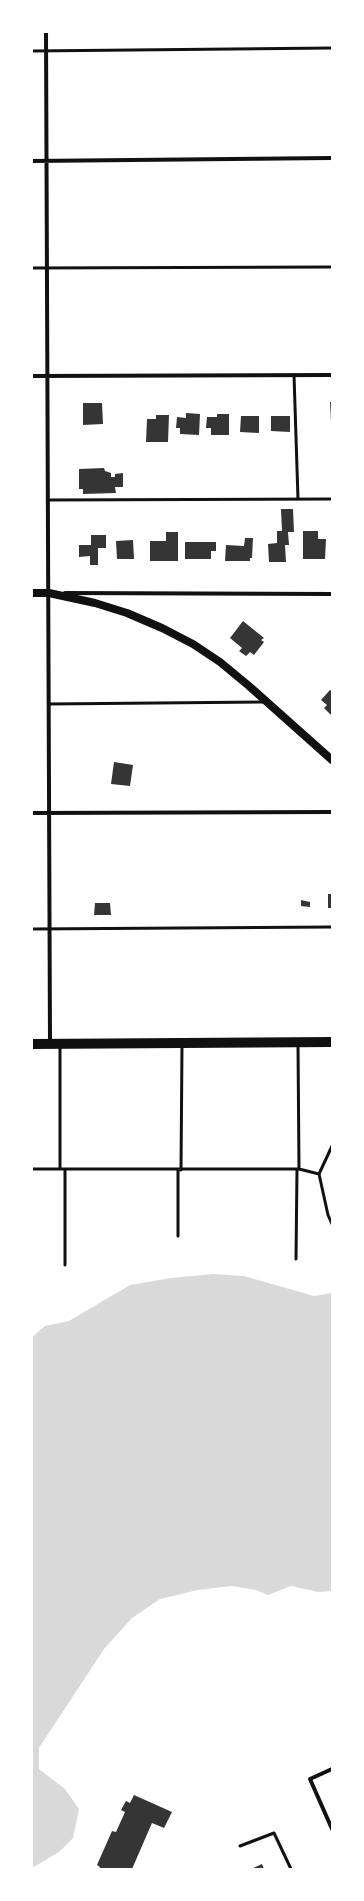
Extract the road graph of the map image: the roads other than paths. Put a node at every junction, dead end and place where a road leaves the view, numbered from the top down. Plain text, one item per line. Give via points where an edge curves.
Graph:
1 (46, 32) edge
2 (332, 48) edge
3 (32, 51) edge
4 (46, 51) junction
5 (332, 158) edge
6 (32, 161) edge
7 (47, 161) junction
8 (332, 267) edge
9 (32, 268) edge
10 (47, 268) junction
11 (294, 375) junction
12 (332, 375) edge
13 (32, 376) edge
14 (48, 376) junction
15 (298, 499) junction
16 (332, 499) edge
17 (48, 500) junction
18 (48, 593) junction
19 (32, 594) edge
20 (332, 594) edge
21 (267, 702) junction
22 (49, 704) junction
23 (332, 760) edge
24 (332, 812) edge
25 (32, 813) edge
26 (49, 813) junction
27 (332, 927) edge
28 (32, 929) edge
29 (50, 929) junction
30 (298, 1042) junction
31 (332, 1042) edge
32 (182, 1043) junction
33 (32, 1044) edge
34 (55, 1044) junction
35 (332, 1146) edge
36 (32, 1169) edge
37 (60, 1169) junction
38 (65, 1169) junction
39 (298, 1169) junction
40 (179, 1170) junction
41 (319, 1174) junction
42 (332, 1224) edge
43 (178, 1236) dead end
44 (296, 1260) dead end
45 (65, 1265) dead end
46 (332, 1769) edge
47 (332, 1829) edge
48 (240, 1846) dead end
49 (291, 1869) edge

1 - 4 street
2 - 4 lane
3 - 4 lane
4 - 7 street
5 - 7 street
6 - 7 street
7 - 10 street
8 - 10 lane
9 - 10 lane
10 - 14 street
11 - 12 street
11 - 14 street
11 - 15 lane
13 - 14 street
14 - 17 street
15 - 16 lane
15 - 17 lane
17 - 18 street
18 - 19 main road
18 - 20 street
18 - 21 main road via 95,603 162,628 220,662
18 - 22 street
21 - 22 lane
21 - 23 main road
22 - 26 street
24 - 26 street
25 - 26 street
26 - 29 street
27 - 29 lane
28 - 29 lane
29 - 34 street
30 - 31 main road
30 - 32 main road
30 - 39 lane
32 - 34 main road
32 - 40 lane
33 - 34 main road
34 - 37 lane
35 - 41 lane
36 - 37 lane
37 - 38 lane
38 - 40 lane
38 - 45 lane
39 - 40 lane
39 - 41 lane
39 - 44 lane
40 - 43 lane
41 - 42 lane
46 - 47 street via 310,1779
48 - 49 lane via 274,1833

